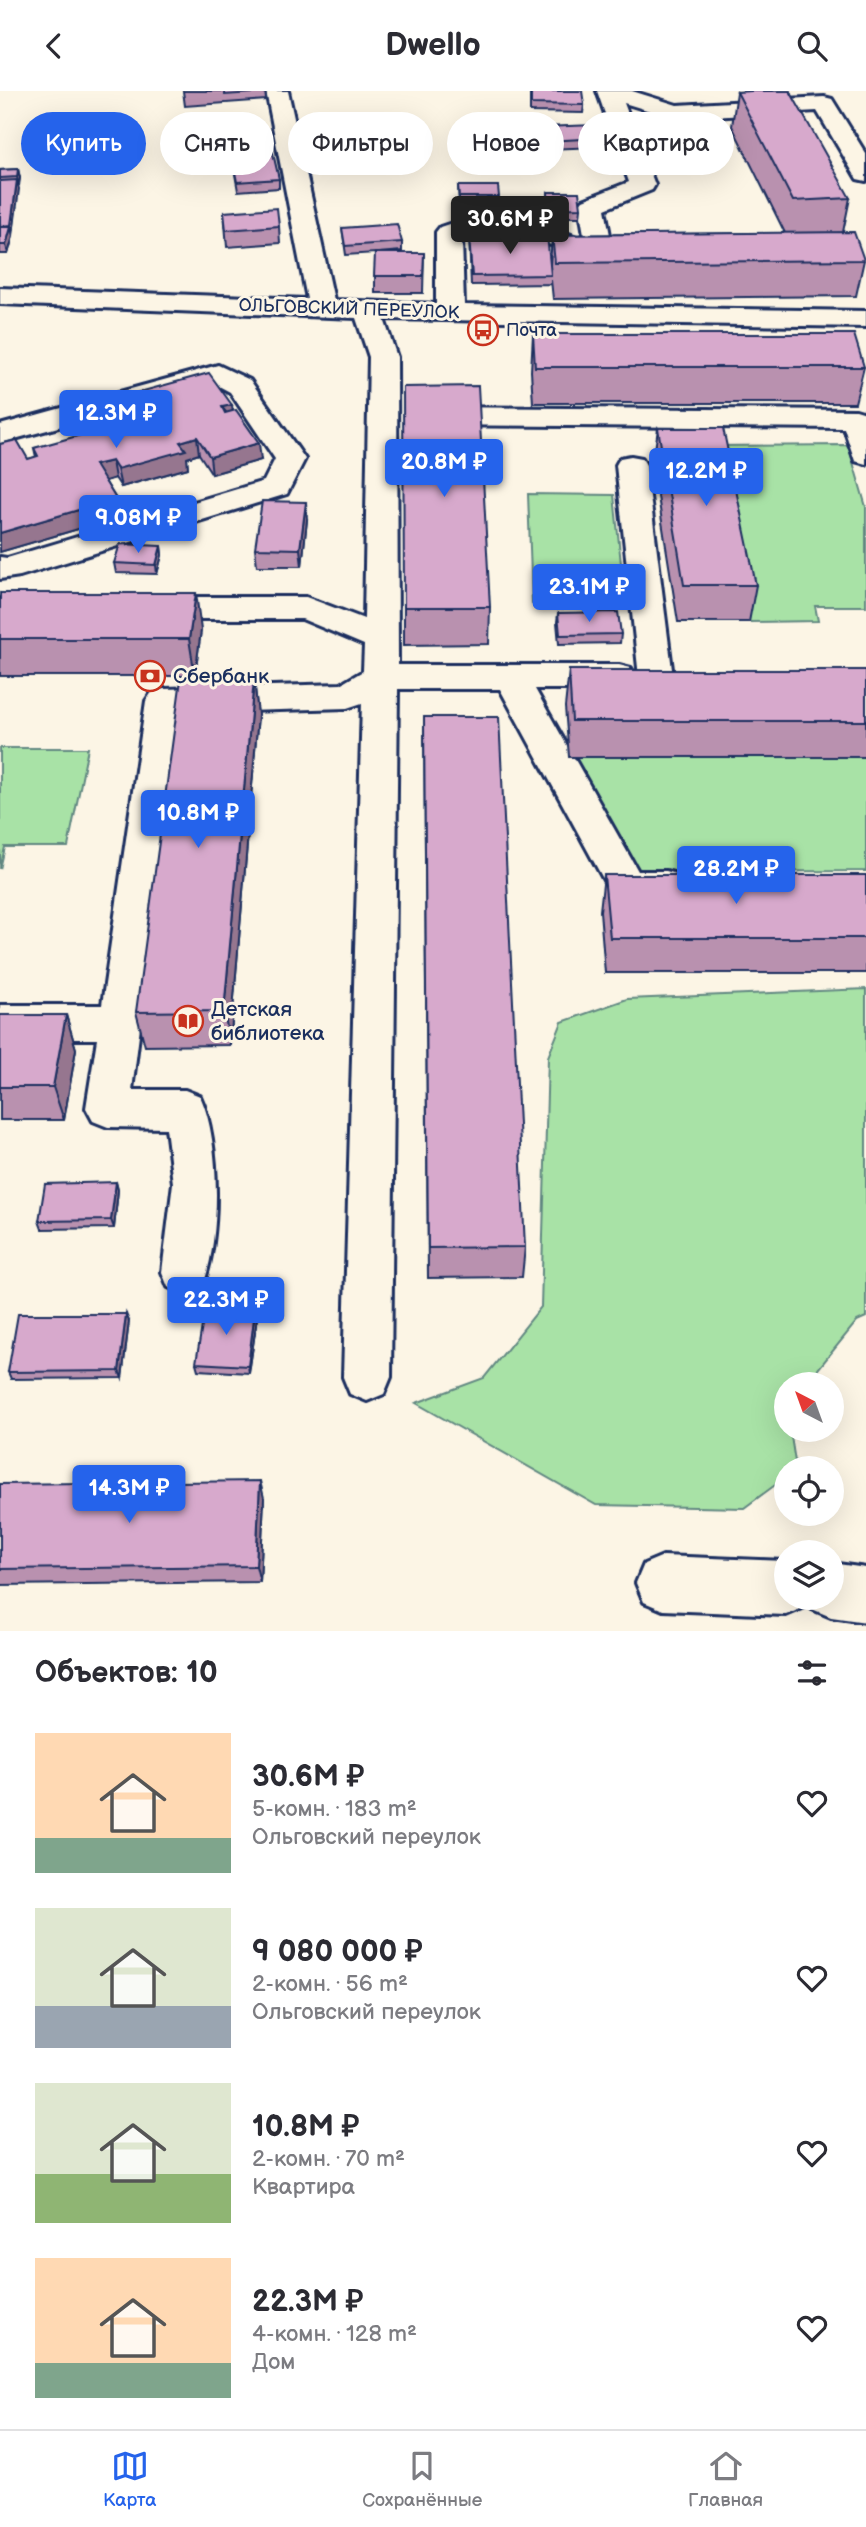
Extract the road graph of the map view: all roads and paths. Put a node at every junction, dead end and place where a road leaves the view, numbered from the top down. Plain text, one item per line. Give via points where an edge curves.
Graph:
1 (277, 91) edge
2 (608, 91) edge
3 (825, 97) edge
4 (866, 174) edge
5 (600, 256) junction
6 (628, 256) edge
7 (0, 296) edge
8 (322, 307) junction
9 (367, 310) junction
10 (450, 313) junction
11 (866, 319) edge
12 (382, 416) junction
13 (0, 434) edge
14 (866, 455) edge
15 (631, 465) dead end
16 (0, 568) edge
17 (111, 608) edge
18 (381, 639) junction
19 (380, 677) junction
20 (511, 677) junction
21 (656, 677) junction
22 (694, 677) edge
23 (707, 886) edge
24 (0, 1022) edge
25 (120, 1022) junction
26 (185, 1272) dead end
27 (367, 1377) dead end
28 (663, 1583) dead end
29 (774, 1588) edge
30 (844, 1592) edge
31 (866, 1595) edge

1 - 8 street
2 - 3 street via 676,112
2 - 5 street via 643,185 592,205
3 - 4 street
5 - 6 street
5 - 10 street via 537,230 449,232
7 - 8 street, ОЛЬГОВСКИЙ ПЕРЕУЛОК
8 - 9 street, ОЛЬГОВСКИЙ ПЕРЕУЛОК
9 - 10 street, ОЛЬГОВСКИЙ ПЕРЕУЛОК
9 - 12 street via 383,357
10 - 11 street, ОЛЬГОВСКИЙ ПЕРЕУЛОК
12 - 14 street via 856,419
12 - 18 street
13 - 16 street via 218,374 240,386 290,459 276,487
15 - 21 street
17 - 18 street via 306,608
18 - 19 street
19 - 20 street
19 - 25 street via 347,696 163,701
19 - 27 street
20 - 21 street
20 - 23 street via 627,886
21 - 22 street
24 - 25 street
25 - 26 street via 108,1108 185,1109 195,1182
28 - 29 street
30 - 31 street

